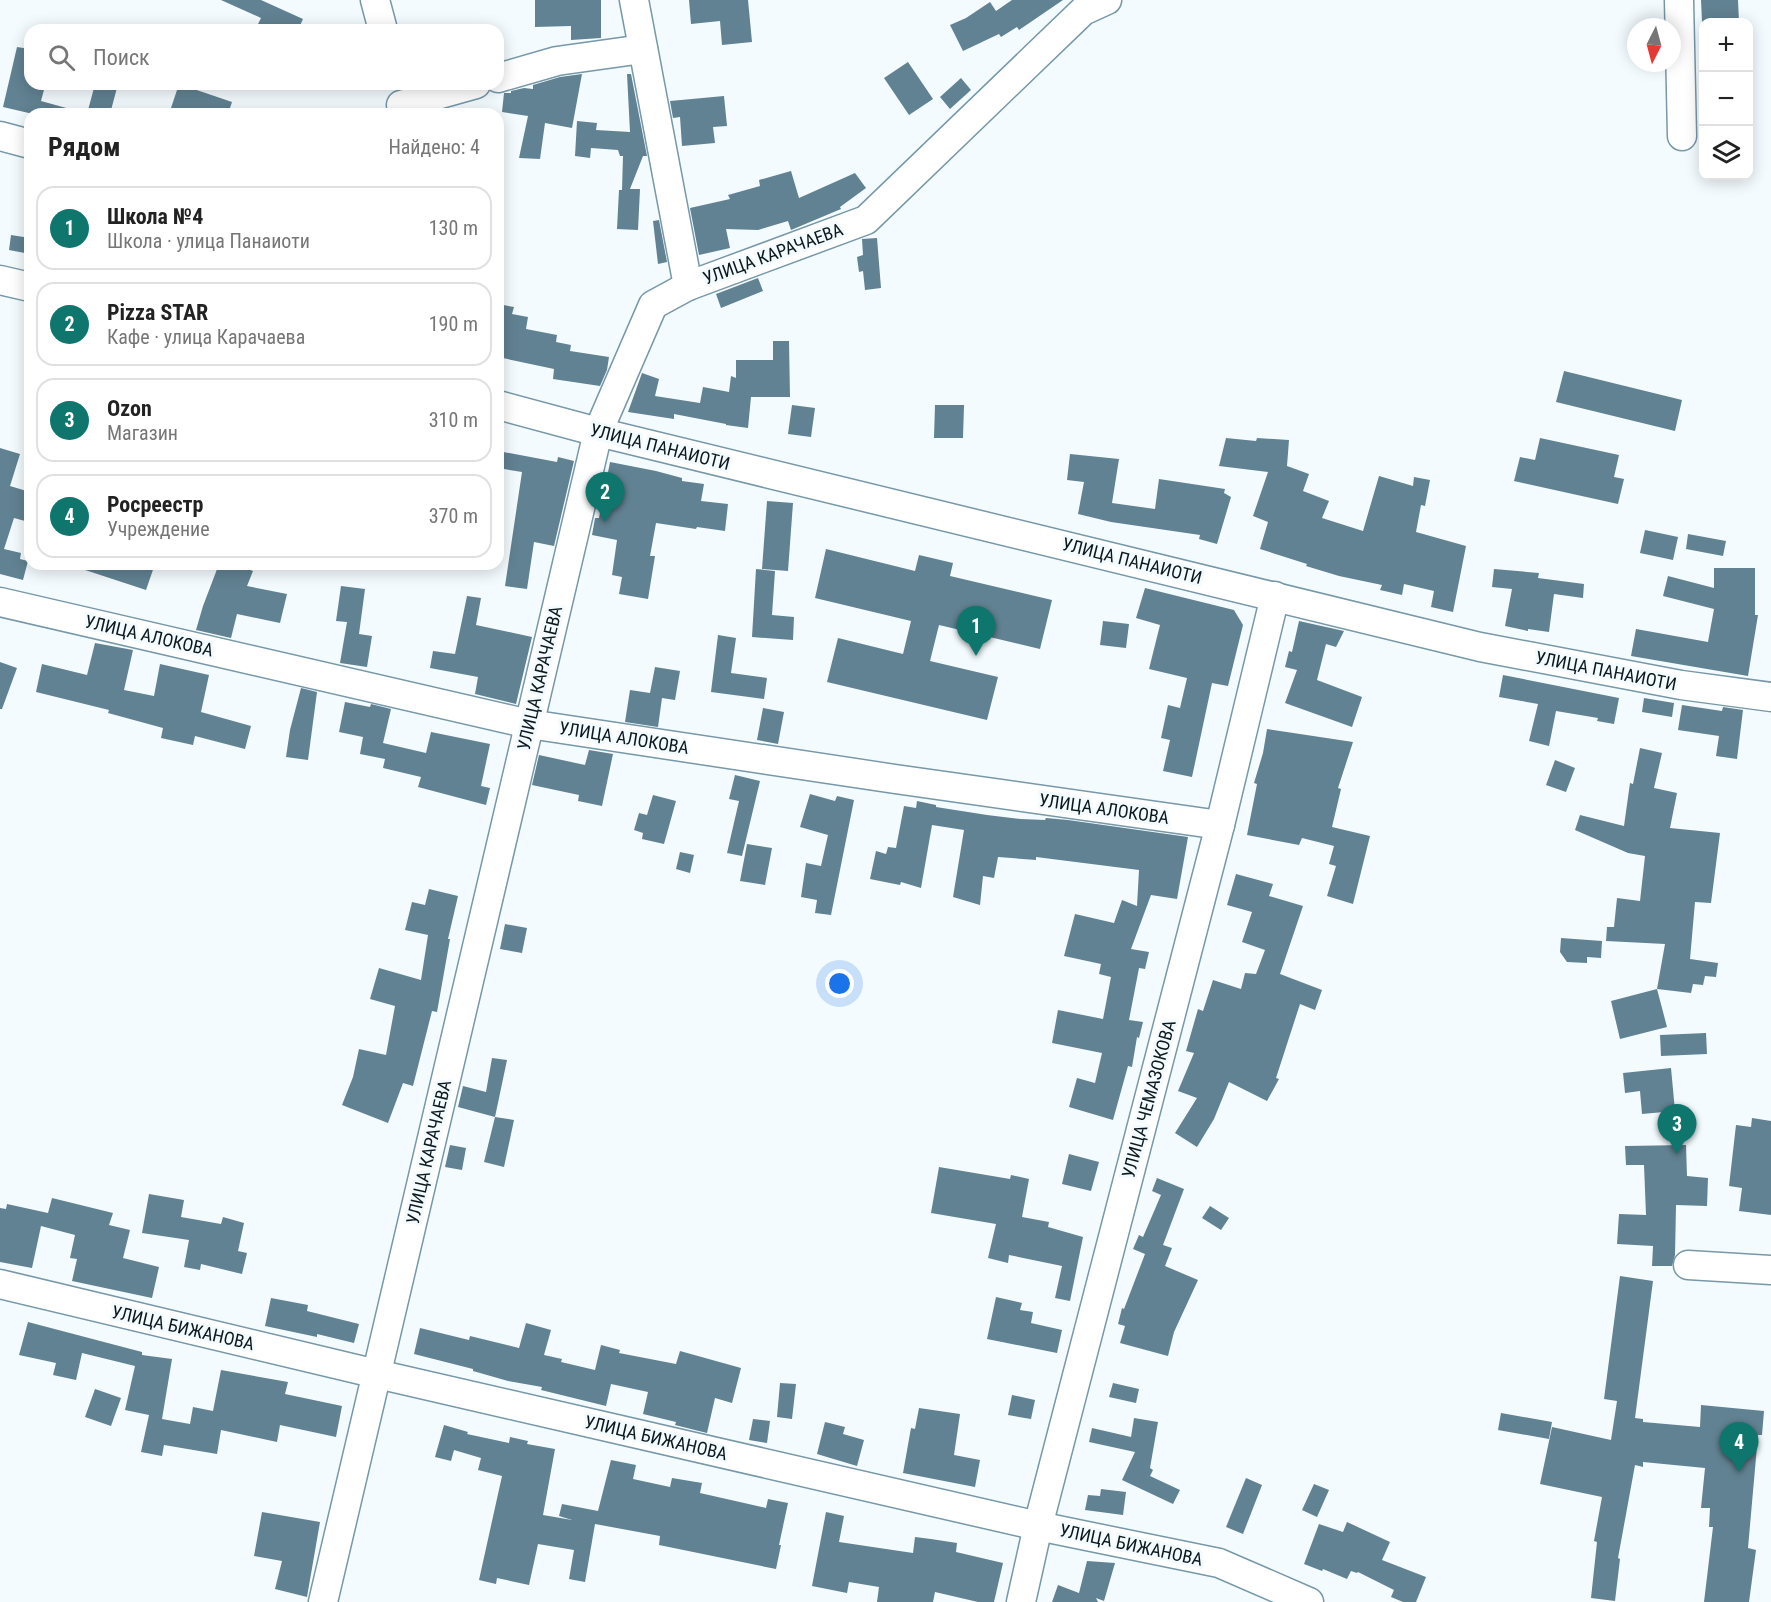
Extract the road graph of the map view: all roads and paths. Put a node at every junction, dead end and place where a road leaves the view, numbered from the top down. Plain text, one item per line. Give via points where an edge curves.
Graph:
1 (375, 0) edge
2 (634, 0) edge
3 (1107, 0) edge
4 (1679, 0) edge
5 (381, 24) edge
6 (643, 49) junction
7 (504, 76) edge
8 (448, 90) edge
9 (398, 101) edge
10 (0, 136) edge
11 (1682, 136) dead end
12 (24, 142) edge
13 (688, 286) junction
14 (504, 407) edge
15 (598, 432) junction
16 (1275, 596) junction
17 (0, 602) edge
18 (1771, 697) edge
19 (529, 724) junction
20 (1220, 825) junction
21 (1688, 1265) dead end
22 (1771, 1270) edge
23 (0, 1284) edge
24 (377, 1374) junction
25 (1038, 1526) junction
26 (323, 1602) edge
27 (1021, 1602) edge
28 (1309, 1602) edge

1 - 5 street
2 - 6 street
3 - 13 street, УЛИЦА КАРАЧАЕВА via 1083,11 866,220
4 - 11 street
6 - 7 street via 557,61
6 - 13 street
8 - 9 street
10 - 12 street
13 - 15 street, УЛИЦА КАРАЧАЕВА via 653,305
14 - 15 street, УЛИЦА ПАНАИОТИ
15 - 16 street, УЛИЦА ПАНАИОТИ
15 - 19 street, УЛИЦА КАРАЧАЕВА
16 - 18 street, УЛИЦА ПАНАИОТИ via 1480,647 1681,685
16 - 20 street, УЛИЦА ЧЕМАЗОКОВА
17 - 19 street, УЛИЦА АЛОКОВА
19 - 20 street, УЛИЦА АЛОКОВА
19 - 24 street, УЛИЦА КАРАЧАЕВА
20 - 25 street, УЛИЦА ЧЕМАЗОКОВА
21 - 22 street
23 - 24 street, УЛИЦА БИЖАНОВА
24 - 25 street, УЛИЦА БИЖАНОВА
24 - 26 street, УЛИЦА КАРАЧАЕВА
25 - 27 street, УЛИЦА ЧЕМАЗОКОВА
25 - 28 street, УЛИЦА БИЖАНОВА via 1219,1563

